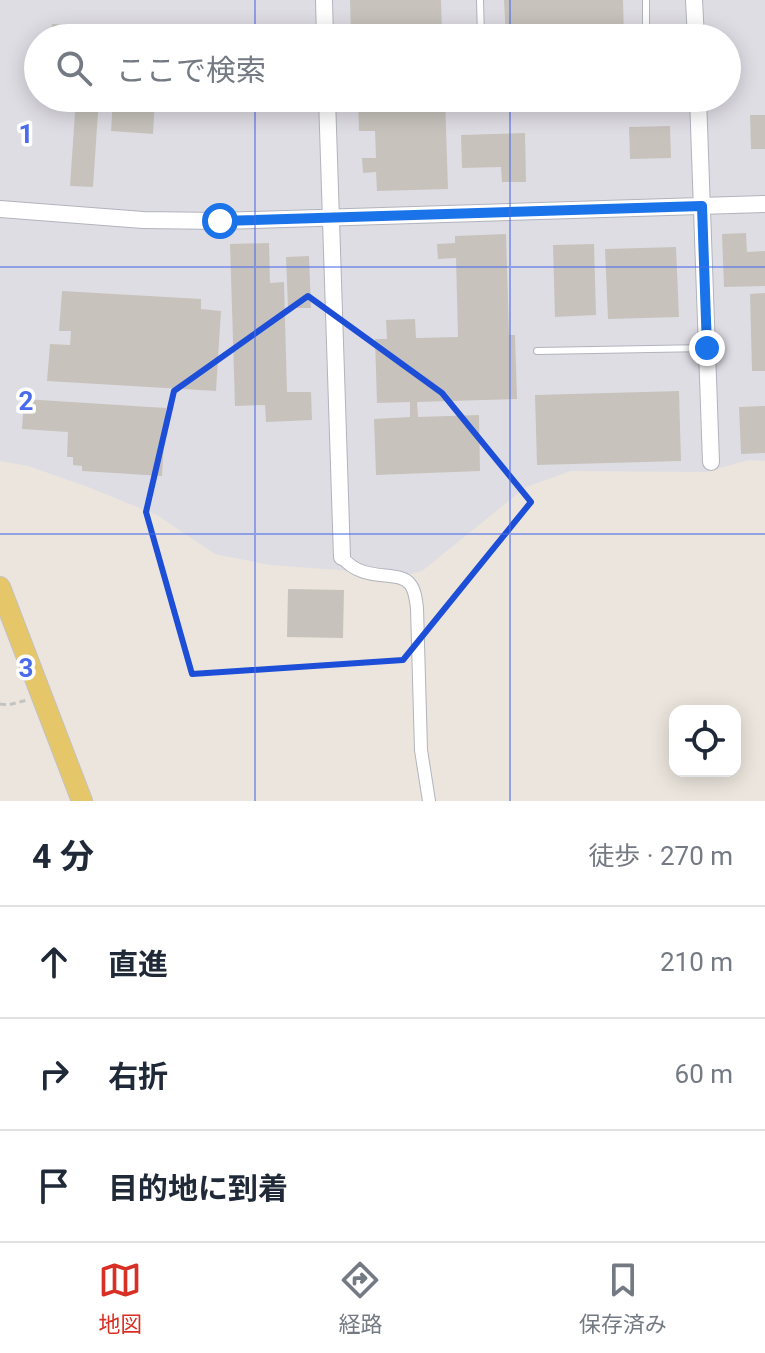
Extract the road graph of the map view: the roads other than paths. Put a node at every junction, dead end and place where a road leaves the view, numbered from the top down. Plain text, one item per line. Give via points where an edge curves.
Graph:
1 (324, 0) edge
2 (480, 0) edge
3 (646, 0) edge
4 (694, 0) edge
5 (325, 24) edge
6 (481, 24) edge
7 (646, 24) edge
8 (695, 24) edge
9 (327, 112) edge
10 (699, 112) edge
11 (765, 204) edge
12 (702, 206) junction
13 (0, 209) edge
14 (331, 216) junction
15 (707, 348) junction
16 (537, 351) dead end
17 (711, 462) dead end
18 (342, 557) joint
19 (0, 587) edge
20 (82, 801) edge
21 (429, 801) edge

1 - 5 street
2 - 6 lane
3 - 7 lane
4 - 8 street
9 - 14 street
10 - 12 street
11 - 12 street
12 - 14 street
12 - 15 street
13 - 14 street via 143,220
14 - 18 street
15 - 16 lane
15 - 17 street
18 - 21 street via 365,574 400,578 412,586
19 - 20 main road

